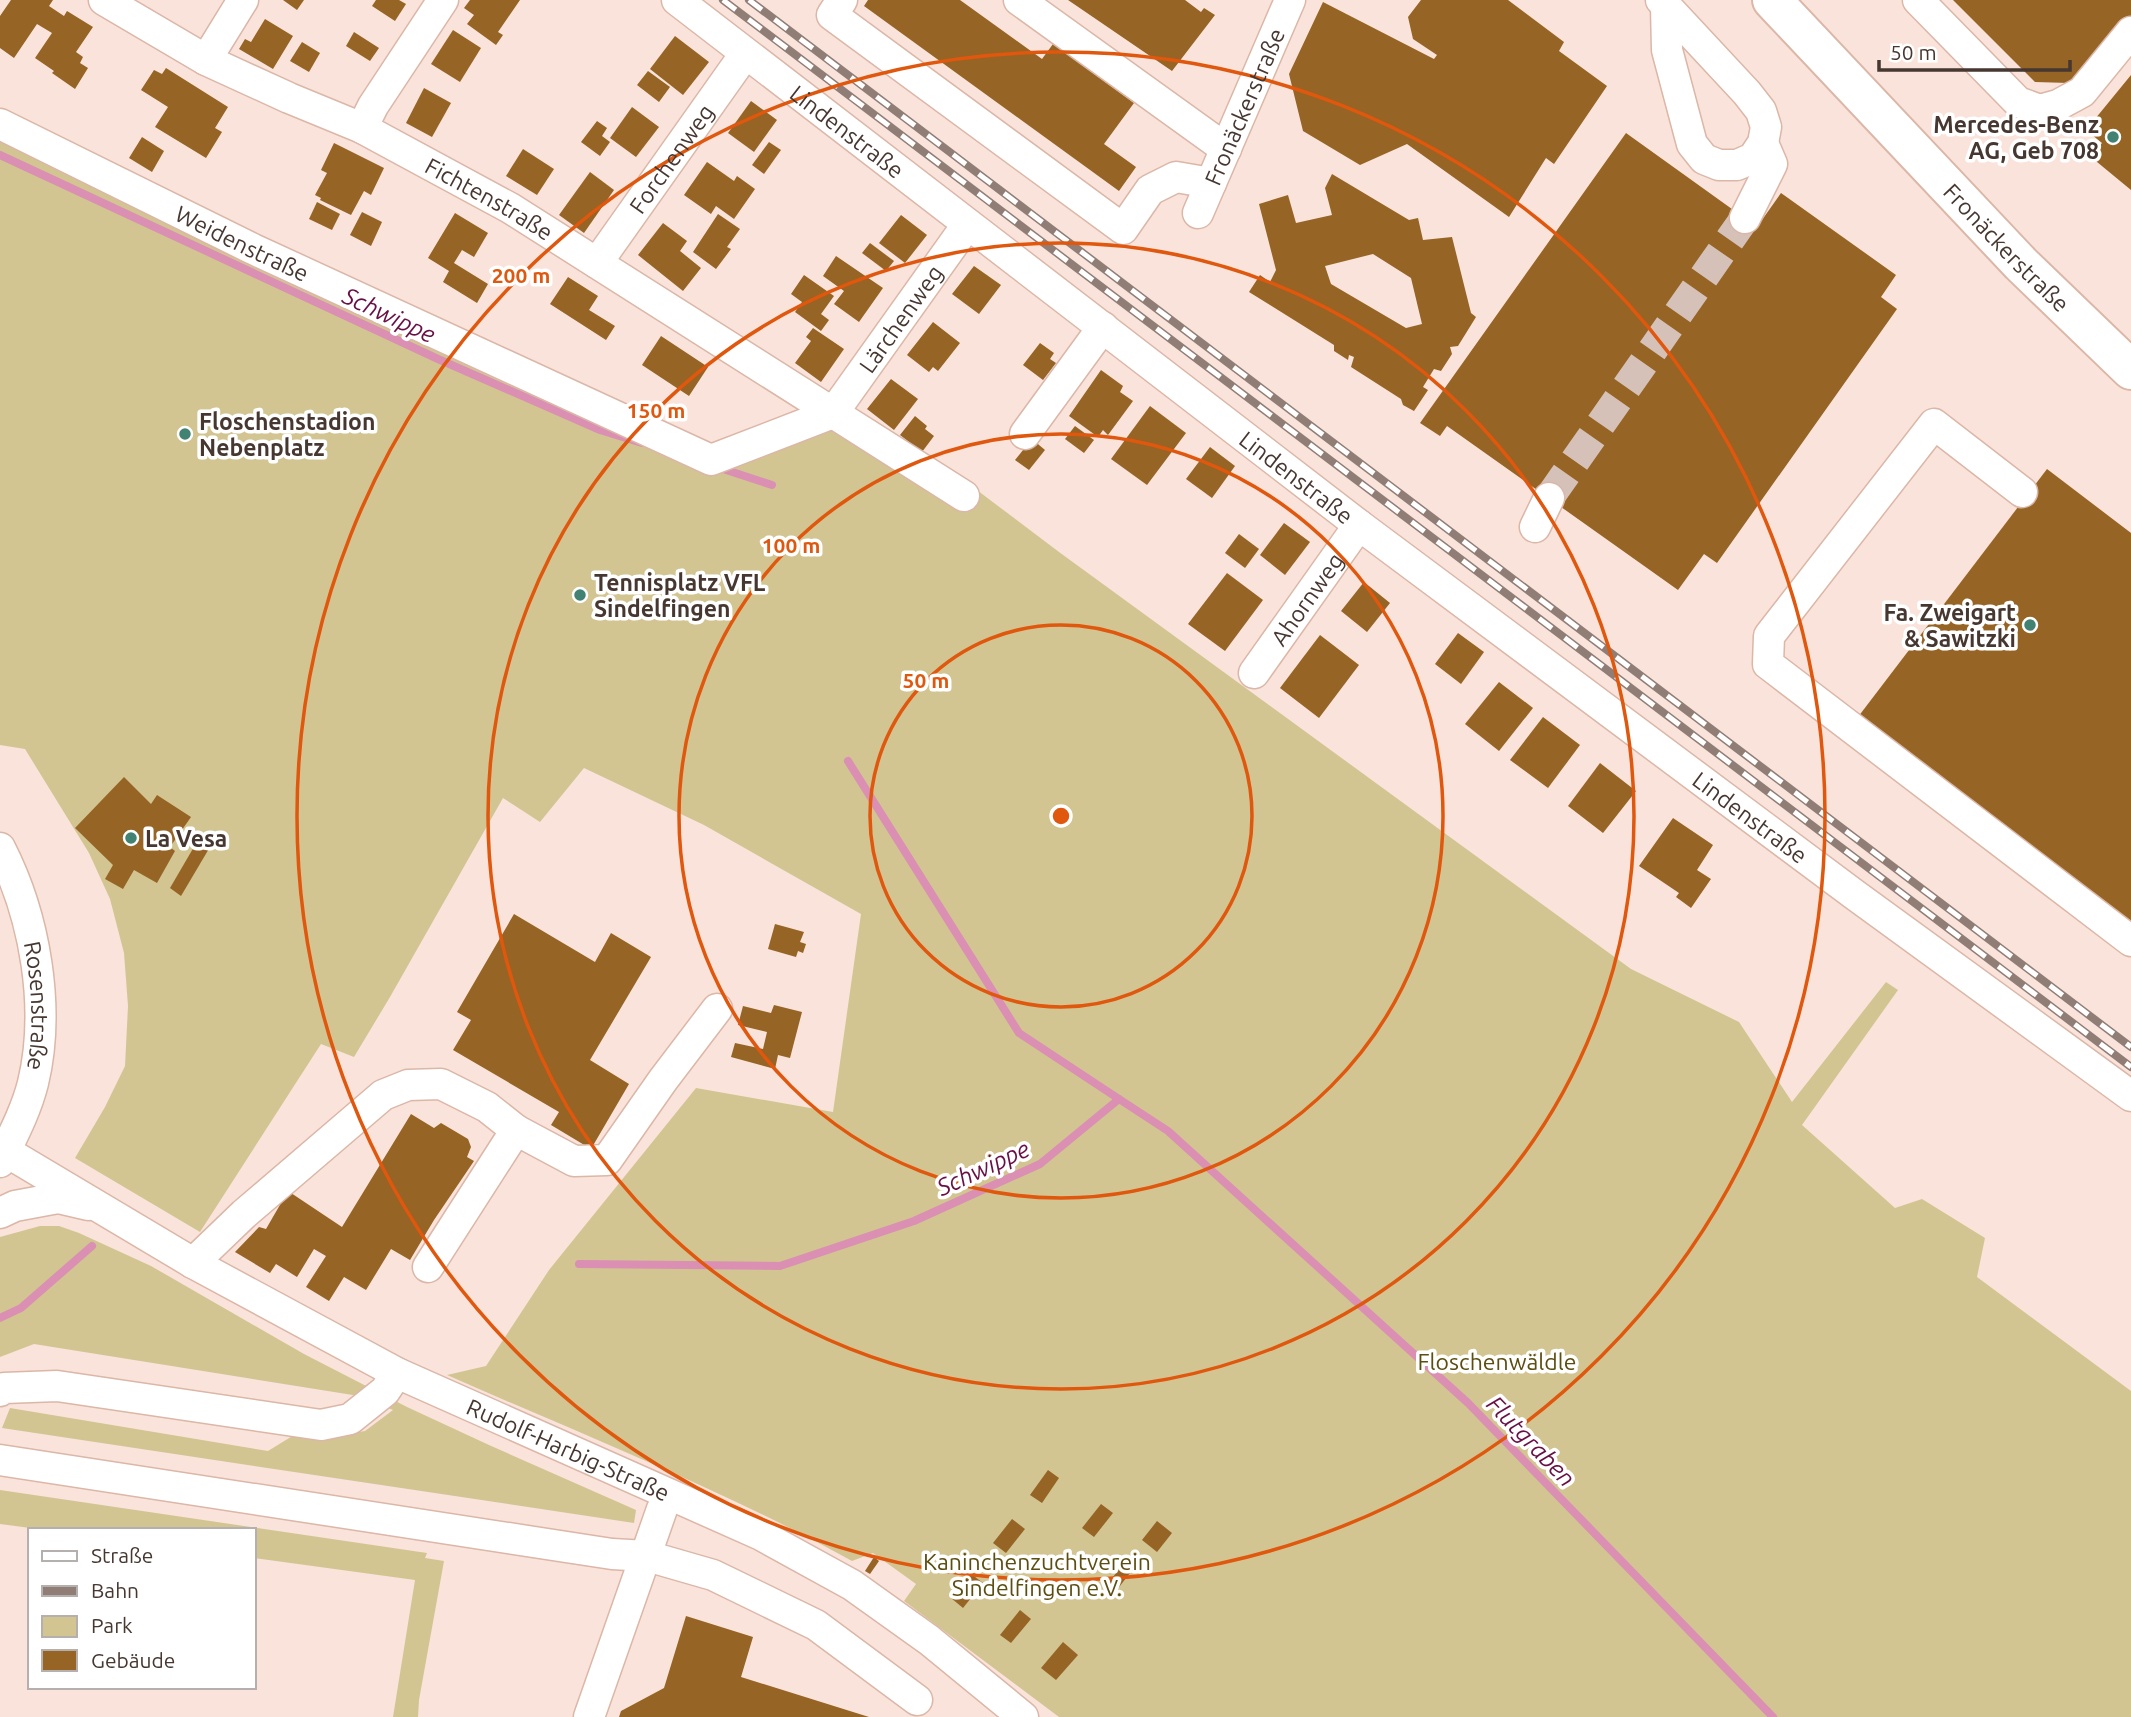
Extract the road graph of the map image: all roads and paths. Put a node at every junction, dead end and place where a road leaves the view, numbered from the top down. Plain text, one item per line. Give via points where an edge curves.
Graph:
1 (104, 0) edge
2 (243, 0) edge
3 (443, 0) edge
4 (677, 0) edge
5 (842, 0) edge
6 (1019, 0) edge
7 (1290, 0) edge
8 (1772, 0) edge
9 (1918, 0) edge
10 (1663, 3) edge
11 (2131, 32) edge
12 (745, 54) junction
13 (206, 60) junction
14 (0, 124) edge
15 (362, 128) junction
16 (1763, 143) junction
17 (1226, 149) junction
18 (1211, 183) junction
19 (1198, 213) dead end
20 (1745, 218) tunnel mouth
21 (967, 225) junction
22 (597, 263) junction
23 (1103, 327) junction
24 (2131, 370) edge
25 (833, 413) junction
26 (1025, 435) dead end
27 (2022, 492) dead end
28 (964, 496) dead end
29 (1549, 498) tunnel mouth
30 (1359, 525) junction
31 (1535, 527) dead end
32 (1254, 673) dead end
33 (0, 848) edge
34 (2131, 941) edge
35 (717, 1009) dead end
36 (2131, 1096) edge
37 (516, 1130) junction
38 (2, 1154) edge
39 (98, 1207) junction
40 (0, 1213) edge
41 (193, 1263) junction
42 (428, 1267) dead end
43 (397, 1374) junction
44 (0, 1391) edge
45 (0, 1460) edge
46 (662, 1509) dead end
47 (647, 1556) junction
48 (917, 1700) dead end
49 (589, 1717) edge
50 (1023, 1717) edge

1 - 13 street, Fichtenstraße
2 - 13 street
3 - 15 street
4 - 12 street, Lindenstraße
5 - 18 street via 832,15 1123,229 1150,190 1167,181 1176,177
6 - 17 street
7 - 17 street, Fronäckerstraße
8 - 24 main road, Fronäckerstraße via 2021,264
9 - 11 street via 2018,102 2040,110 2082,92
10 - 16 street via 1761,111 1766,127
10 - 16 street via 1667,50 1692,144 1704,159 1737,165 1752,158
12 - 21 street, Lindenstraße
12 - 22 street, Forchenweg
13 - 15 street, Fichtenstraße
14 - 25 street, Weidenstraße via 253,249 711,460
15 - 22 street, Fichtenstraße via 510,208
16 - 20 street via 1772,164
17 - 18 street, Fronäckerstraße
18 - 19 street, Fronäckerstraße
21 - 23 street, Lindenstraße
21 - 25 street, Lärchenweg
22 - 25 street, Fichtenstraße
23 - 26 street
23 - 30 street, Lindenstraße
25 - 28 street, Fichtenstraße
27 - 34 street via 1934,424 1769,636 1768,664
29 - 31 street
30 - 32 street, Ahornweg
30 - 36 street, Lindenstraße
33 - 38 street, Rosenstraße via 31,936 40,1010 33,1083 22,1117
35 - 37 street via 607,1160 574,1161
37 - 41 street via 487,1107 441,1084 408,1085 383,1094
37 - 42 street
38 - 39 street, Rudolf-Harbig-Straße
39 - 40 street, Rudolf-Harbig-Straße via 58,1198
39 - 41 street, Rudolf-Harbig-Straße
41 - 43 street, Rudolf-Harbig-Straße
43 - 44 street via 385,1391 350,1419 321,1425 57,1386
43 - 50 street, Rudolf-Harbig-Straße via 761,1535 852,1585 929,1640
45 - 47 street
46 - 47 street
47 - 48 street via 713,1575 816,1625
47 - 49 street

